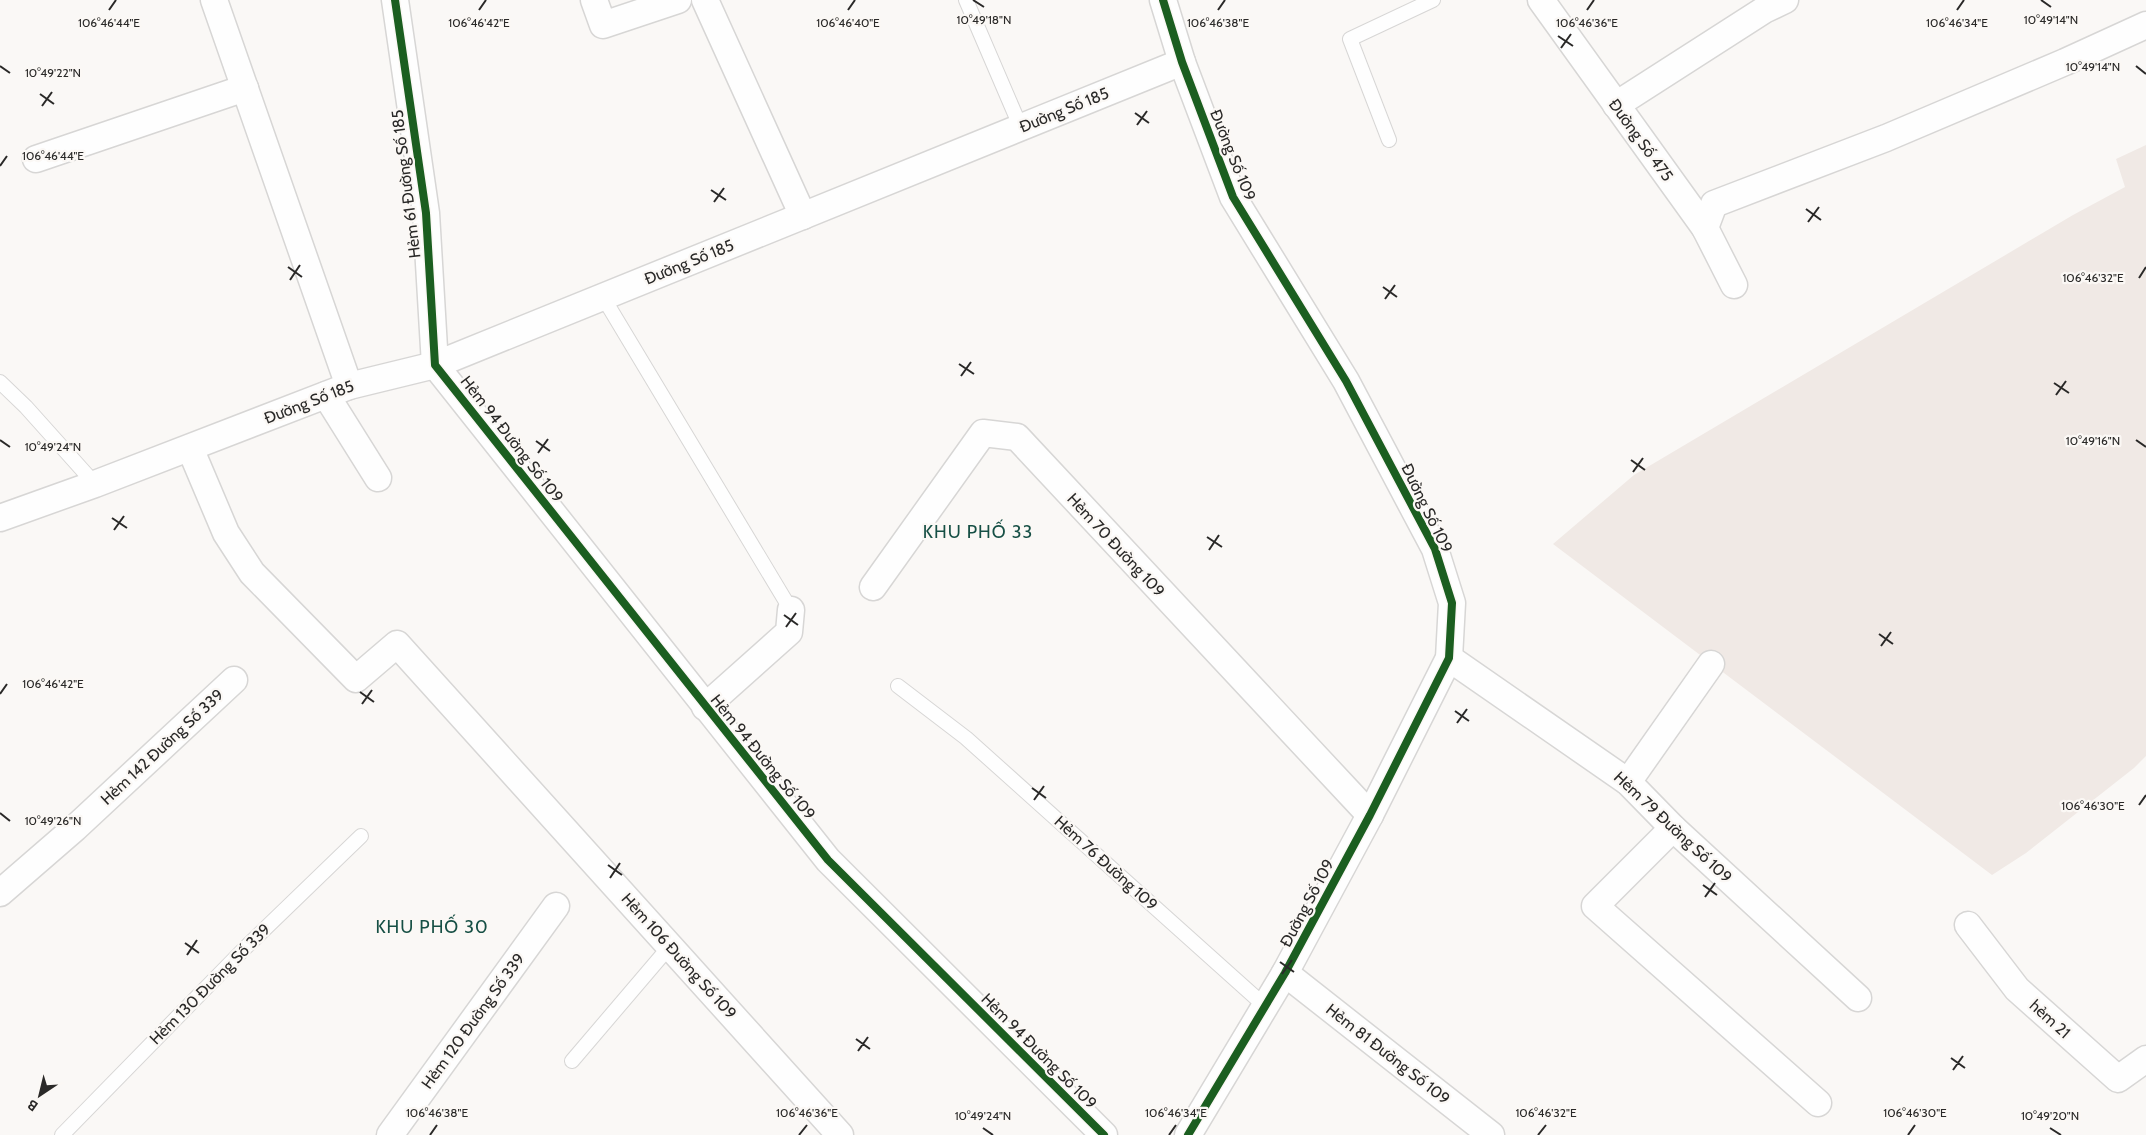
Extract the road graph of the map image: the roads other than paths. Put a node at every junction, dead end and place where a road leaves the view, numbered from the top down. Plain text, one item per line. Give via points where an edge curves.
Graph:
1 (214, 0) edge
2 (395, 0) edge
3 (594, 0) edge
4 (678, 0) edge
5 (705, 0) edge
6 (966, 0) edge
7 (1163, 0) edge
8 (1433, 0) edge
9 (1540, 0) edge
10 (1785, 0) edge
11 (2146, 25) edge
12 (1182, 62) junction
13 (245, 88) junction
14 (1616, 105) junction
15 (1021, 128) junction
16 (1390, 140) dead end
17 (36, 159) dead end
18 (803, 216) junction
19 (1705, 228) junction
20 (1734, 285) dead end
21 (603, 297) junction
22 (435, 365) junction
23 (0, 382) edge
24 (337, 390) junction
25 (190, 448) junction
26 (378, 478) dead end
27 (95, 484) junction
28 (0, 518) edge
29 (872, 587) dead end
30 (791, 610) joint
31 (1449, 658) junction
32 (1711, 664) dead end
33 (234, 680) dead end
34 (898, 686) dead end
35 (705, 707) junction
36 (1628, 782) junction
37 (1370, 815) junction
38 (1673, 828) junction
39 (360, 836) dead end
40 (0, 894) edge
41 (556, 906) dead end
42 (1968, 925) dead end
43 (670, 946) junction
44 (1285, 973) junction
45 (1858, 998) dead end
46 (1265, 1006) junction
47 (2146, 1059) edge
48 (572, 1061) dead end
49 (1818, 1103) dead end
50 (62, 1135) edge
51 (390, 1135) edge
52 (840, 1135) edge
53 (1104, 1135) edge
54 (1188, 1135) edge
55 (1491, 1135) edge

1 - 13 street
2 - 22 street, Hẻm 61 Đường Số 185 via 426,212
3 - 4 street via 603,25
5 - 18 street
6 - 15 lane
7 - 12 street, Đường Số 109
8 - 16 lane via 1350,39
9 - 14 street, Đường Số 475
10 - 14 street via 1764,10
11 - 19 street via 1886,138 1714,204
12 - 15 street, Đường Số 185
12 - 31 street, Đường Số 109 via 1233,198 1346,380 1435,549 1452,603
13 - 17 street
13 - 24 street
14 - 19 street, Đường Số 475
15 - 18 street, Đường Số 185
18 - 21 street, Đường Số 185
19 - 20 street, Đường Số 475
21 - 22 street, Đường Số 185
21 - 30 lane
22 - 24 street, Đường Số 185
22 - 35 street, Hẻm 94 Đường Số 109
23 - 27 lane
24 - 25 street, Đường Số 185
24 - 26 street
25 - 27 street, Đường Số 185
25 - 43 street, Hẻm 106 Đường Số 109 via 226,533 252,573 356,679 397,644
27 - 28 street, Đường Số 185
29 - 37 street, Hẻm 70 Đường 109 via 983,433 1017,437
30 - 35 street via 789,632
31 - 36 street, Hẻm 79 Đường Số 109
31 - 37 street, Đường Số 109
32 - 36 street
33 - 40 street, Hẻm 142 Đường Số 339
34 - 46 lane, Hẻm 76 Đường 109 via 966,738
35 - 53 street, Hẻm 94 Đường Số 109 via 828,860
36 - 38 street, Hẻm 79 Đường Số 109
37 - 44 street, Đường Số 109
38 - 45 street, Hẻm 79 Đường Số 109
38 - 49 street via 1595,906
39 - 50 lane, Hẻm 130 Đường Số 339
41 - 51 street, Hẻm 120 Đường Số 339
42 - 47 street, hẻm 21 via 2017,989 2118,1079
43 - 48 lane
43 - 52 street, Hẻm 106 Đường Số 109
44 - 46 street, Đường Số 109
44 - 55 street, Hẻm 81 Đường Số 109
46 - 54 street, Đường Số 109

